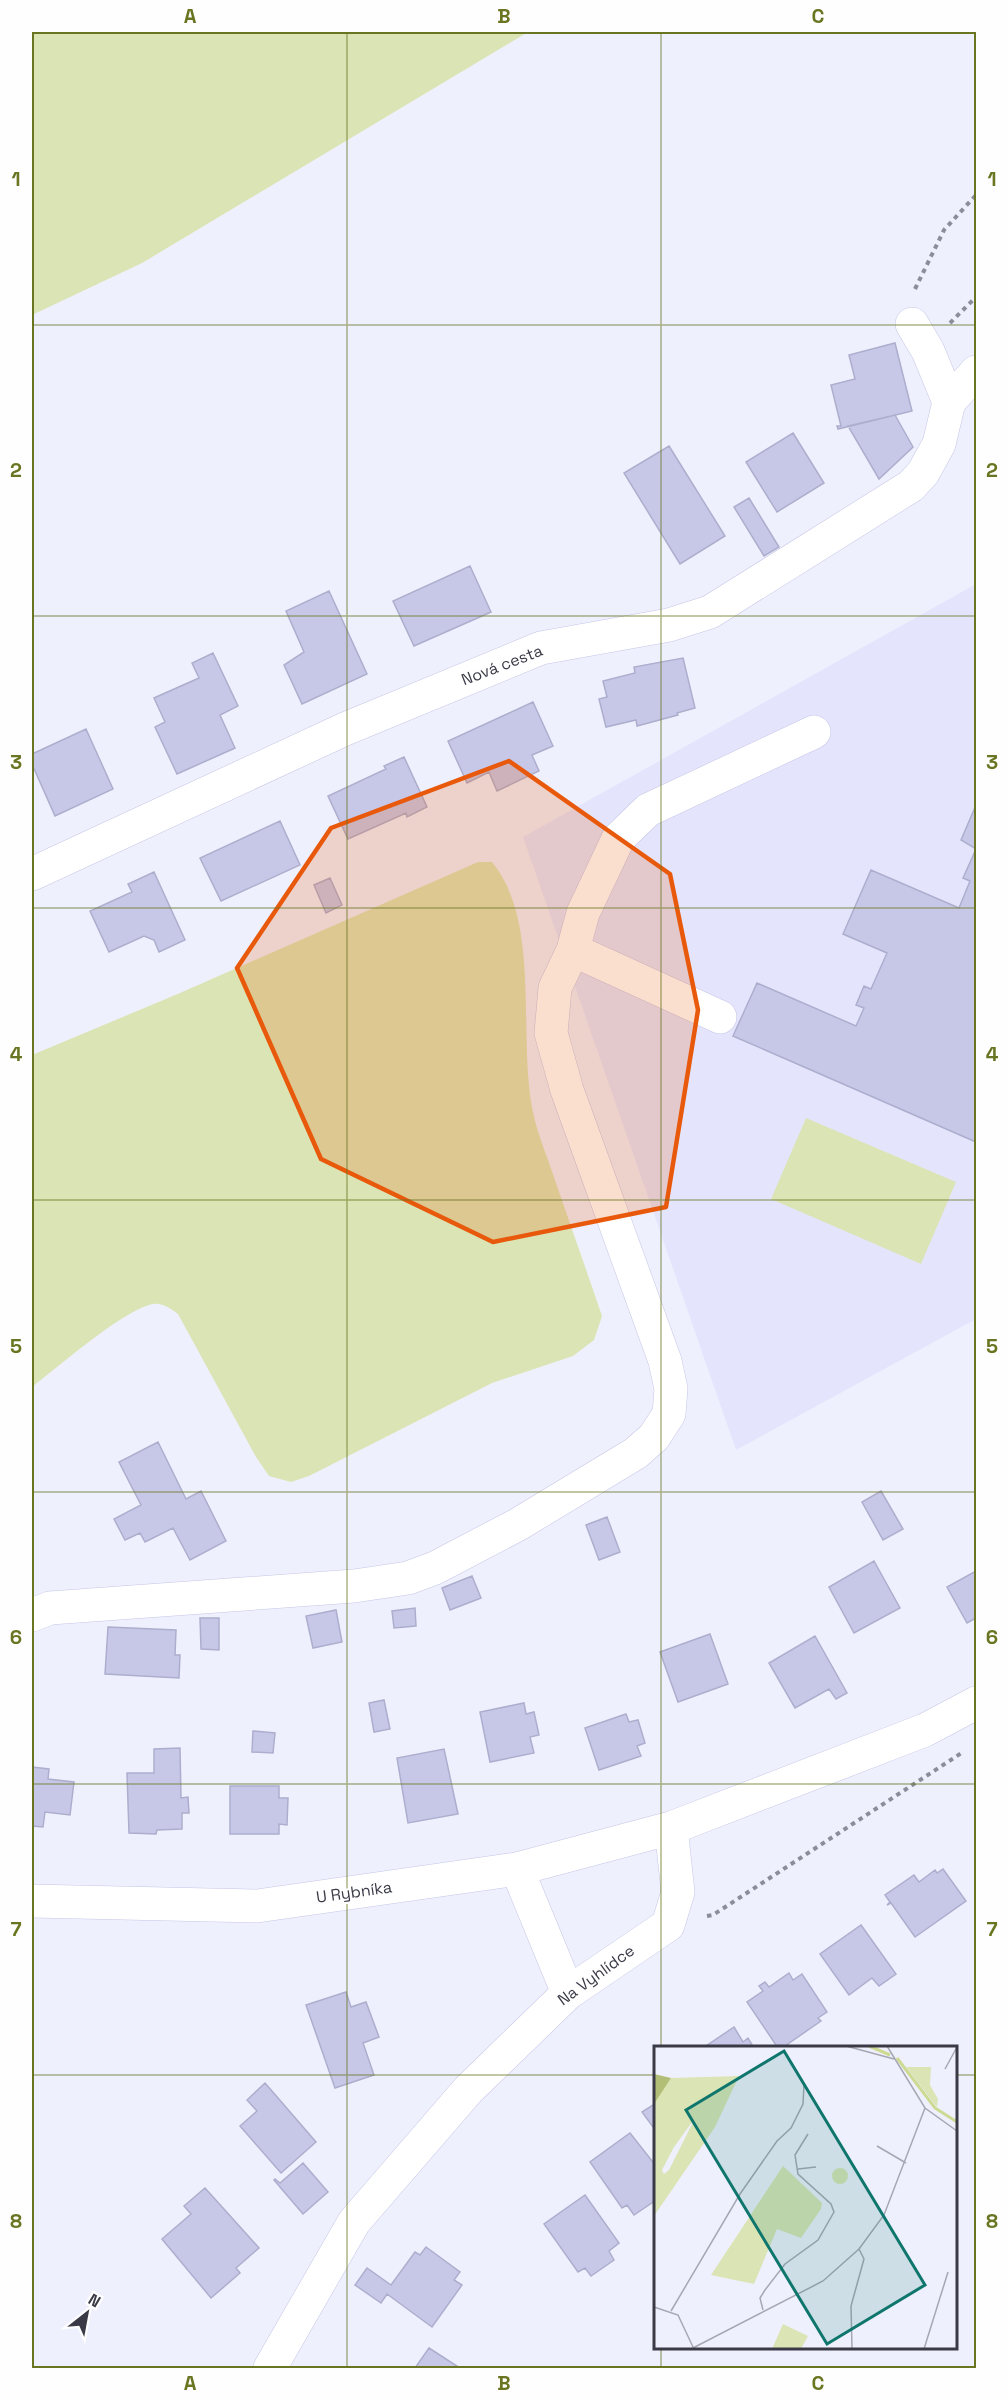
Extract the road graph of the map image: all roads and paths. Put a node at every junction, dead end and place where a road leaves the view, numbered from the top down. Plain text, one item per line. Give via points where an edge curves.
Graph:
1 (976, 195) edge
2 (912, 324) joint
3 (976, 372) edge
4 (950, 402) junction
5 (814, 732) dead end
6 (32, 874) edge
7 (573, 950) junction
8 (720, 1017) dead end
9 (32, 1615) edge
10 (976, 1703) edge
11 (967, 1750) dead end
12 (671, 1828) junction
13 (517, 1869) junction
14 (32, 1901) edge
15 (668, 1925) junction
16 (568, 1992) junction
17 (270, 2368) edge

1 - 2 path via 944,230 913,291 908,302
2 - 4 street
3 - 4 street, Nová cesta
4 - 6 street, Nová cesta via 939,444 911,486 710,612 669,625 541,648 345,729
5 - 7 street via 648,810 618,839 583,914
7 - 8 street
7 - 9 street via 555,988 552,1033 567,1090 665,1361 671,1389 669,1414 654,1437 636,1453 518,1525 408,1578 354,1586 50,1608
10 - 12 street via 925,1730
11 - 15 path via 713,1915
12 - 13 street, U Rybníka
12 - 15 street via 678,1892
13 - 14 street, U Rybníka via 257,1906
13 - 16 street
15 - 16 street, Na Vyhlídce
16 - 17 street, Na Vyhlídce via 468,2090 354,2222

